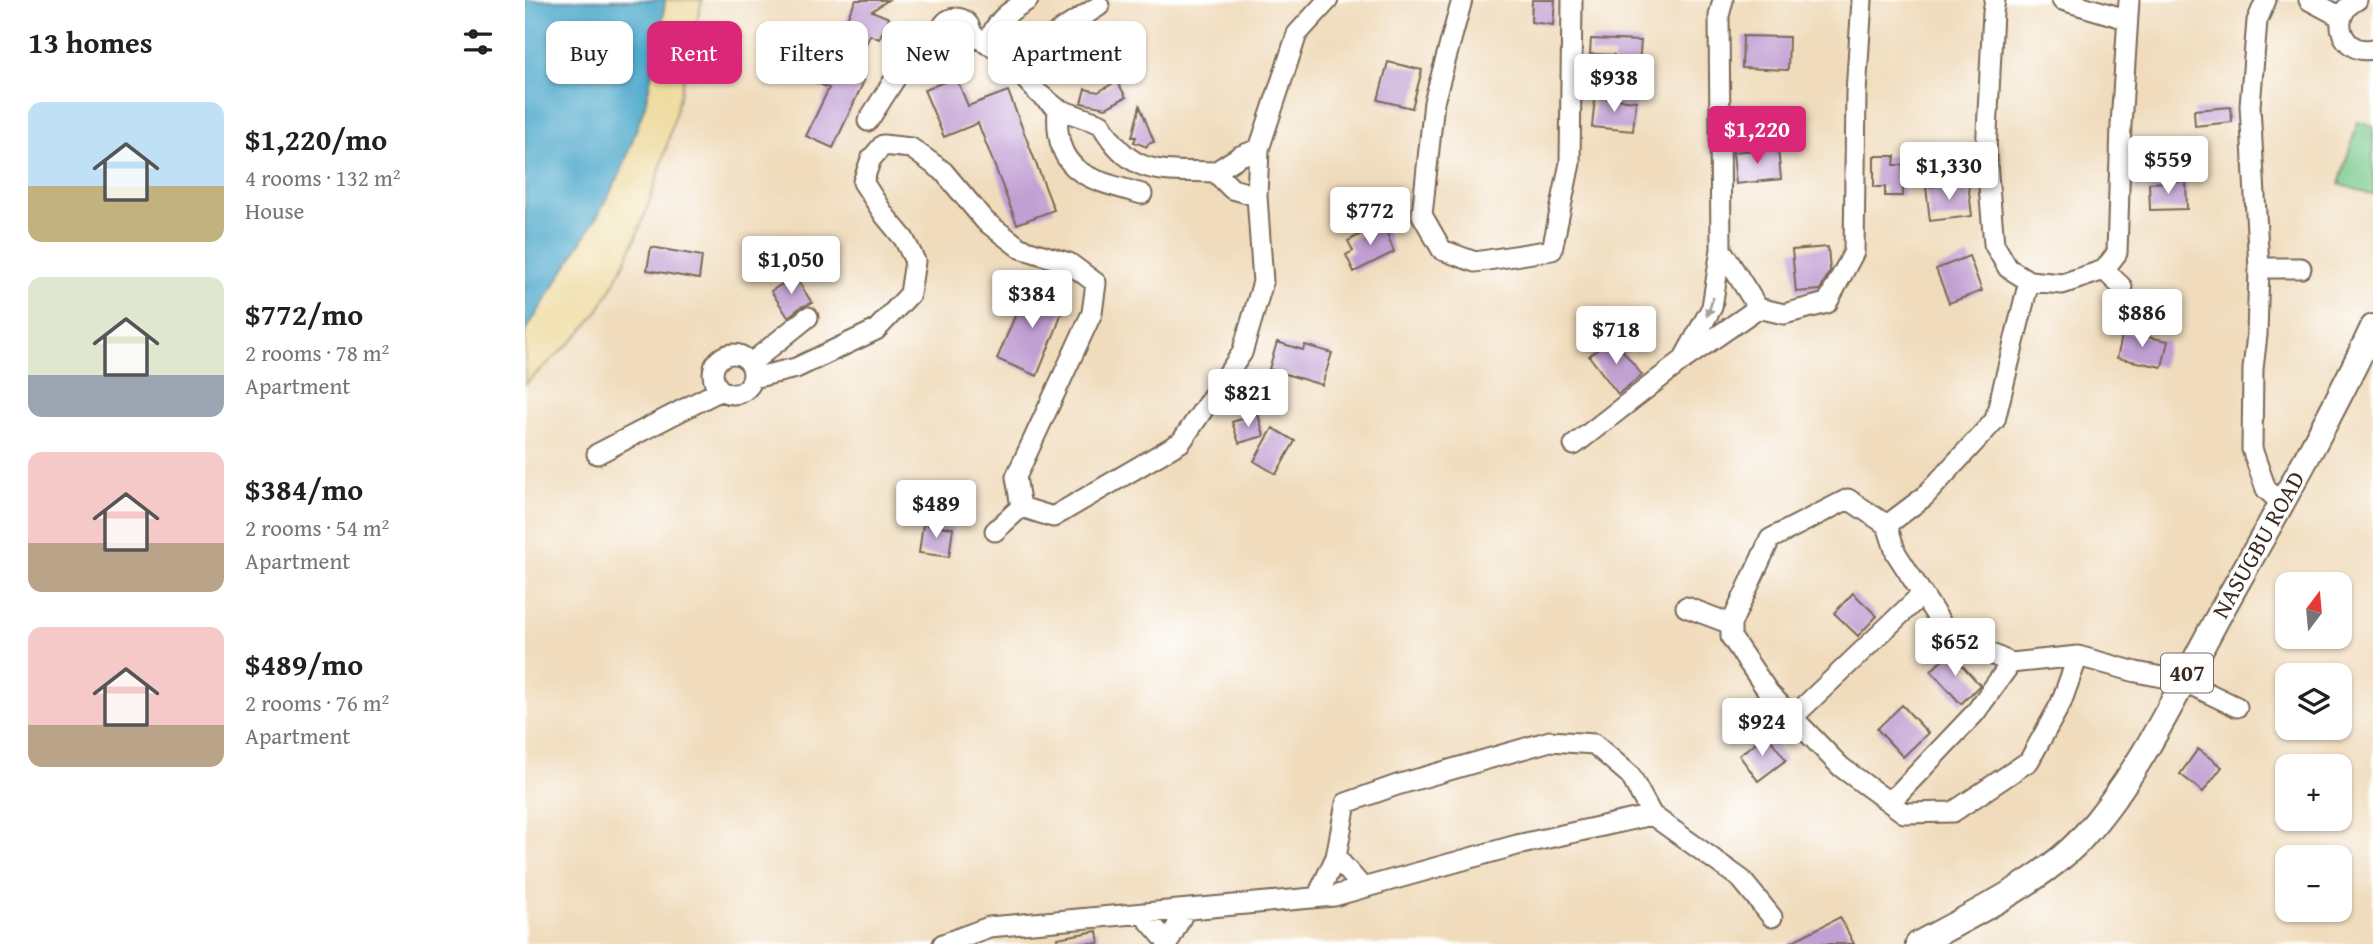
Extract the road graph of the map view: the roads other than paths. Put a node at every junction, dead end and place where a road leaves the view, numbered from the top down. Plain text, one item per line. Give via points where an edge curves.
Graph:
1 (1028, 0) edge
2 (1328, 0) edge
3 (1462, 0) edge
4 (1572, 0) edge
5 (1723, 0) edge
6 (1862, 0) edge
7 (1995, 0) edge
8 (2062, 0) edge
9 (2266, 0) edge
10 (2308, 0) edge
11 (2348, 5) edge
12 (1099, 6) dead end
13 (2128, 9) edge
14 (1075, 21) edge
15 (979, 39) junction
16 (988, 44) edge
17 (2373, 49) edge
18 (1030, 84) edge
19 (1058, 109) junction
20 (868, 121) dead end
21 (1259, 149) junction
22 (1215, 173) junction
23 (1142, 194) dead end
24 (1257, 196) junction
25 (1721, 249) junction
26 (2259, 268) junction
27 (2301, 268) dead end
28 (2104, 270) junction
29 (2029, 281) junction
30 (2122, 287) dead end
31 (1758, 308) junction
32 (808, 317) dead end
33 (2373, 327) edge
34 (1683, 360) junction
35 (752, 371) junction
36 (721, 390) junction
37 (1574, 445) dead end
38 (597, 454) dead end
39 (2281, 503) junction
40 (1021, 507) junction
41 (1887, 525) junction
42 (995, 531) dead end
43 (1922, 594) junction
44 (1686, 607) dead end
45 (1731, 624) junction
46 (2078, 656) junction
47 (2011, 663) junction
48 (2183, 681) junction
49 (2237, 707) dead end
50 (1793, 718) junction
51 (1888, 801) junction
52 (1652, 815) junction
53 (1336, 857) junction
54 (1363, 888) junction
55 (1317, 897) junction
56 (1185, 910) junction
57 (1142, 914) junction
58 (1772, 917) dead end
59 (1168, 943) edge
60 (943, 944) edge
61 (1918, 944) edge

1 - 15 street
2 - 21 street via 1297,34
3 - 4 street via 1434,102 1422,215 1442,250 1475,262 1552,250 1570,163
5 - 25 street via 1719,16
6 - 31 street via 1854,252 1827,303 1784,314
7 - 29 street via 1986,152 1994,244 2008,268
8 - 13 street
9 - 26 street via 2257,21 2250,106
10 - 11 street
11 - 17 street via 2340,30 2346,42 2358,49
12 - 14 street
13 - 28 street via 2117,253
15 - 16 street
15 - 20 street via 958,48 947,45 941,34 918,43
18 - 19 street
19 - 22 street via 1101,124 1114,146 1139,166
19 - 23 street via 1056,133 1062,152 1075,168 1102,183
21 - 22 street
21 - 24 street
22 - 24 street via 1232,189
24 - 40 street via 1263,282 1242,353 1181,442 1052,517
25 - 31 street
25 -> 34 street via 1712,307
26 - 27 street
26 - 39 street via 2252,449 2266,489
28 - 29 street via 2063,284
28 - 30 street
29 - 41 street via 1995,420 1924,497
31 - 34 street
32 - 35 street
33 - 39 main road, NASUGBU ROAD / 407
34 - 37 street
35 - 36 street via 749,386 742,392
35 - 36 street via 736,353 727,354 713,375
35 - 40 street via 796,368 876,330 910,294 915,261 863,182 871,159 883,145 911,148 943,171 985,221 1020,248 1069,263 1096,283 1092,313 1016,477
36 - 38 street
39 - 48 main road, NASUGBU ROAD / 407
40 - 42 street
41 - 43 street via 1896,554
41 - 45 street via 1848,499 1770,539
43 - 47 street via 1948,634
43 - 50 street
44 - 45 street
45 - 50 street via 1731,637 1769,693
46 - 47 street
46 - 48 street
46 - 51 street via 2061,703 2029,761 1952,811 1905,813
47 - 51 street via 1975,713
48 - 49 street
48 - 61 main road, NASUGBU ROAD / 407 via 2117,796 2081,840 2044,871
50 - 51 street via 1841,767
52 - 53 street via 1630,775 1594,744 1550,741 1346,803
52 - 54 street via 1517,845
52 - 58 street via 1741,879
53 - 54 street
53 - 55 street
54 - 55 street
55 - 56 street
56 - 57 street
56 - 59 street
57 - 59 street
57 - 60 street via 989,928

